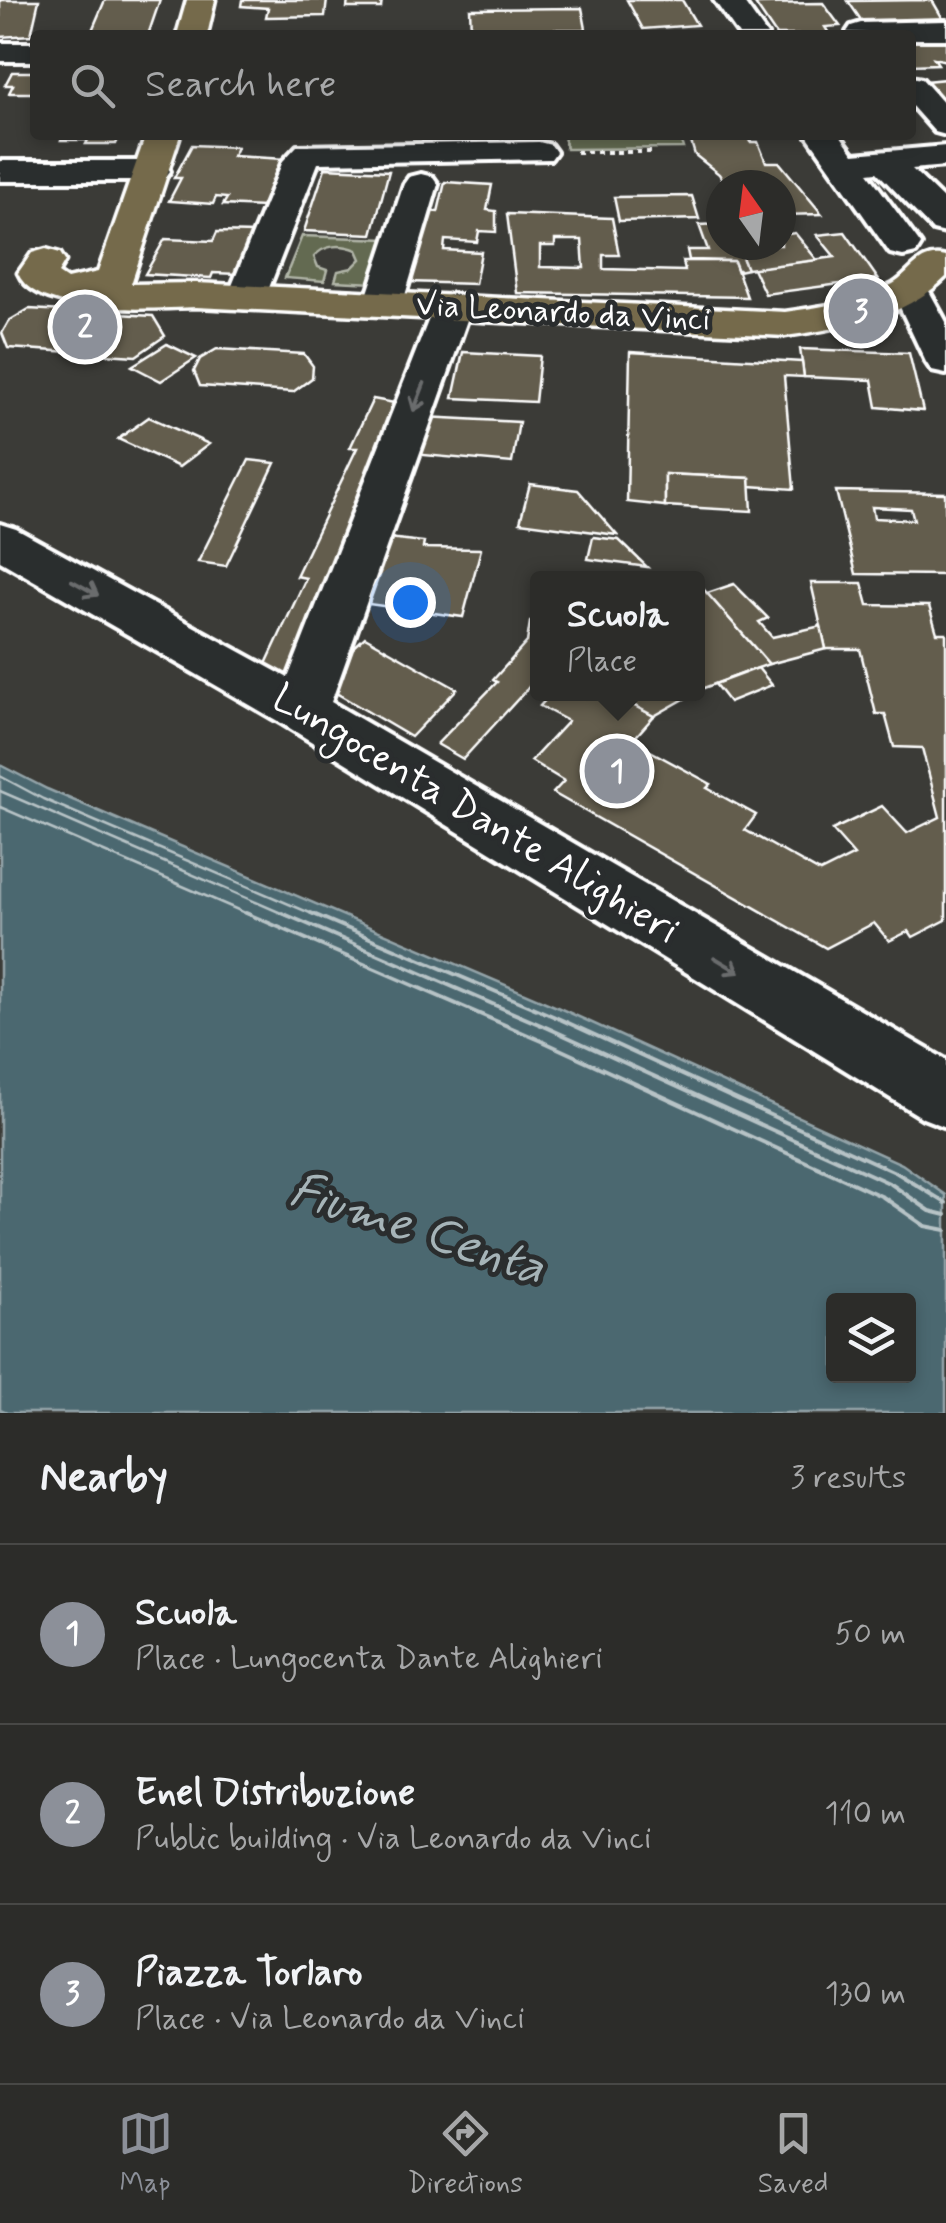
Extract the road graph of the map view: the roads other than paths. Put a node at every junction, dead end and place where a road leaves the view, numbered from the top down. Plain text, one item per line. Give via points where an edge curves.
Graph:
1 (201, 0) edge
2 (728, 0) edge
3 (856, 26) edge
4 (193, 30) edge
5 (749, 30) edge
6 (946, 30) edge
7 (0, 52) edge
8 (30, 52) edge
9 (946, 71) edge
10 (916, 73) edge
11 (916, 92) edge
12 (946, 126) edge
13 (162, 140) edge
14 (826, 140) edge
15 (539, 152) road end
16 (885, 161) junction
17 (844, 165) junction
18 (939, 166) edge
19 (153, 171) junction
20 (0, 172) edge
21 (422, 184) dead end
22 (926, 252) edge
23 (111, 259) junction
24 (0, 277) edge
25 (58, 280) junction
26 (0, 286) edge
27 (196, 295) junction
28 (246, 298) junction
29 (384, 302) junction
30 (454, 306) junction
31 (938, 339) edge
32 (0, 540) edge
33 (302, 710) junction
34 (946, 1096) edge

1 - 4 main road
2 - 5 street
3 - 6 street
7 - 8 street
9 - 10 street
11 - 12 street
13 - 19 main road
14 - 17 street
15 - 28 street via 309,153 300,160
16 - 17 street
16 - 18 street
16 - 22 street
17 - 22 street
19 - 20 street
19 - 23 main road
21 - 29 street
22 - 30 main road, Via Leonardo da Vinci via 864,310 786,324
22 - 31 street
23 - 25 main road via 105,284
23 - 27 main road, Via Leonardo da Vinci via 139,283
24 - 25 main road, Via Leonardo da Vinci
25 - 26 main road, Via Leonardo da Vinci
25 - 27 main road, Via Leonardo da Vinci via 132,296
27 - 28 main road, Via Leonardo da Vinci
28 - 29 main road, Via Leonardo da Vinci
29 - 30 main road, Via Leonardo da Vinci
30 -> 33 street
32 -> 33 street, Lungocenta Dante Alighieri
33 -> 34 street, Lungocenta Dante Alighieri

